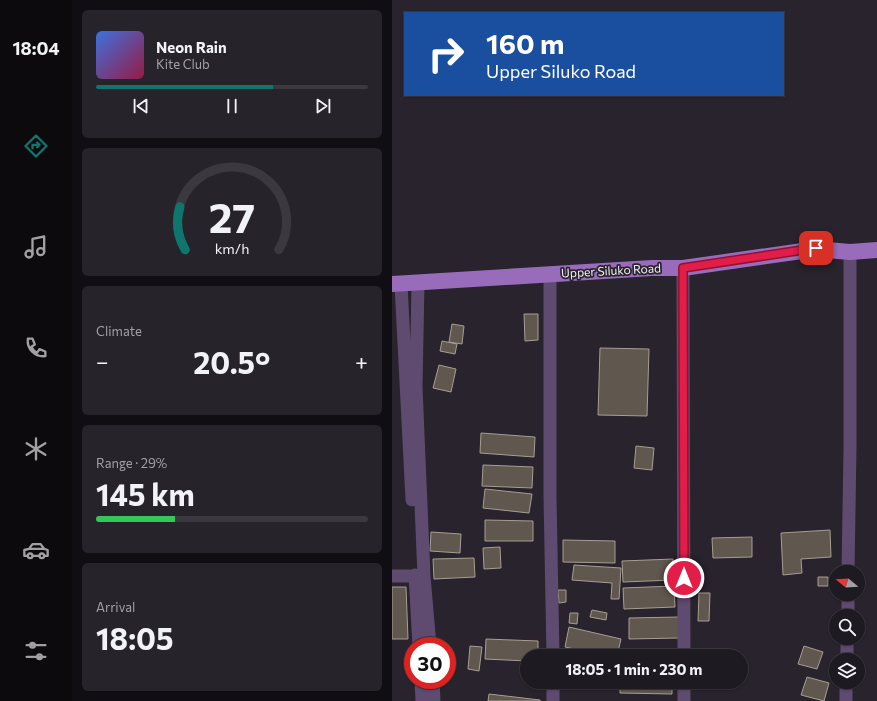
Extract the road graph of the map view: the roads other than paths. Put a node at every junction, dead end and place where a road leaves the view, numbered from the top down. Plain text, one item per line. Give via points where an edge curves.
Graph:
1 (877, 250) edge
2 (850, 252) junction
3 (683, 268) junction
4 (550, 275) junction
5 (418, 283) junction
6 (396, 284) edge
7 (848, 565) edge
8 (392, 571) edge
9 (420, 573) junction
10 (392, 576) edge
11 (419, 637) edge
12 (429, 637) edge
13 (553, 649) edge
14 (684, 649) edge
15 (421, 689) edge
16 (433, 689) edge
17 (553, 689) edge
18 (684, 689) edge
19 (846, 689) edge
20 (422, 701) edge
21 (434, 701) edge
22 (553, 701) edge
23 (684, 701) edge
24 (846, 701) edge

1 - 2 main road, Upper Siluko Road
2 - 3 main road, Upper Siluko Road via 816,248
2 - 7 street
3 - 4 main road, Upper Siluko Road
3 - 14 street
4 - 5 main road, Upper Siluko Road
4 - 13 street
5 - 6 main road, Upper Siluko Road
5 - 9 street via 416,386
6 - 9 street
8 - 9 street
9 - 10 street
9 - 11 street
9 - 12 street
15 - 20 street
16 - 21 street
17 - 22 street
18 - 23 street
19 - 24 street

